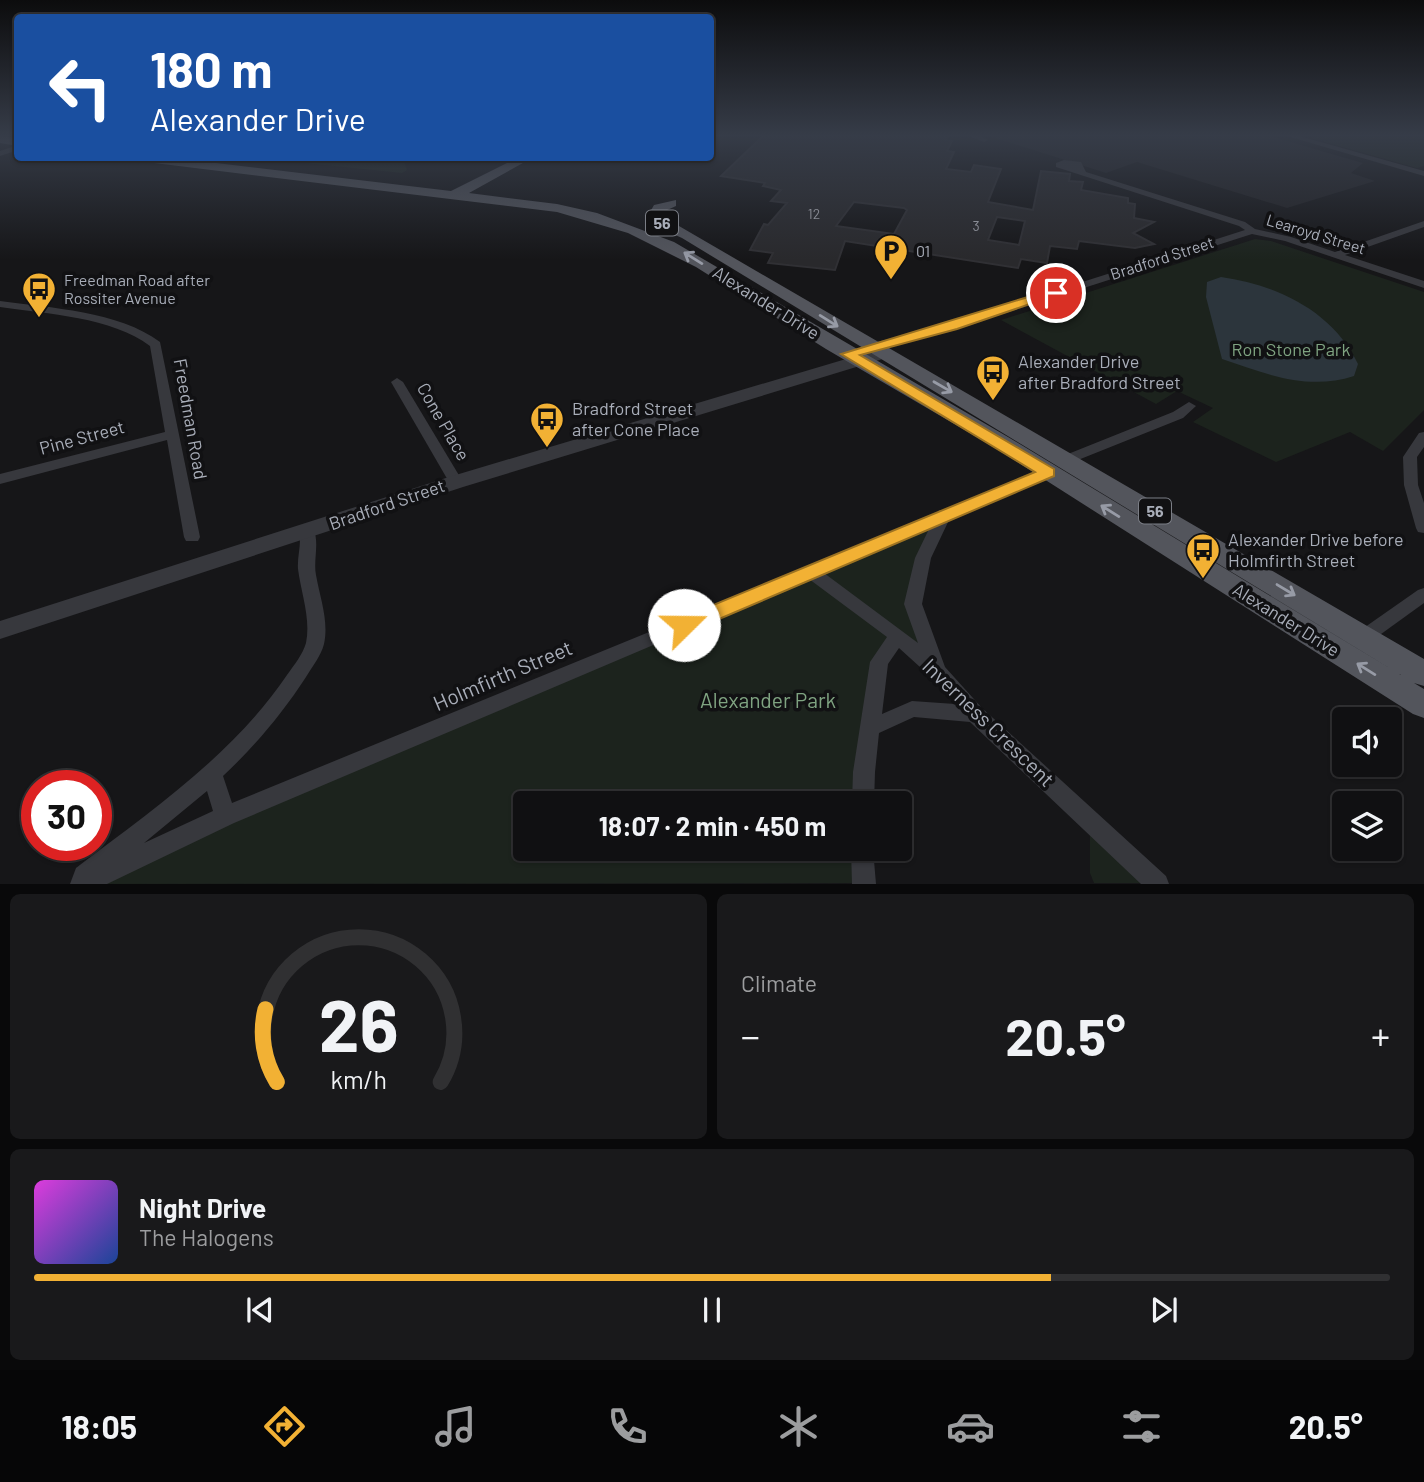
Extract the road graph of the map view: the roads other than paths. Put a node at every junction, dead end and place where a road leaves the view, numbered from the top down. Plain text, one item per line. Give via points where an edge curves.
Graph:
1 (329, 177) edge
2 (373, 177) edge
3 (462, 177) edge
4 (475, 177) edge
5 (483, 177) edge
6 (499, 177) edge
7 (1098, 177) edge
8 (422, 183) junction
9 (459, 191) junction
10 (505, 192) junction
11 (671, 202) dead end
12 (1424, 224) edge
13 (673, 227) junction
14 (1252, 231) junction
15 (1335, 255) junction
16 (1424, 285) edge
17 (0, 304) edge
18 (866, 353) junction
19 (397, 382) dead end
20 (1189, 406) dead end
21 (173, 434) junction
22 (1424, 436) edge
23 (1058, 466) junction
24 (0, 479) edge
25 (456, 482) junction
26 (944, 514) junction
27 (1424, 528) edge
28 (307, 532) junction
29 (192, 537) dead end
30 (811, 572) junction
31 (1424, 594) edge
32 (0, 630) edge
33 (898, 636) junction
34 (1364, 637) junction
35 (938, 672) junction
36 (1424, 674) edge
37 (1424, 705) edge
38 (975, 714) junction
39 (870, 728) junction
40 (211, 772) junction
41 (863, 791) edge
42 (226, 816) junction
43 (863, 861) edge
44 (75, 884) edge
45 (81, 884) edge
46 (864, 884) edge
47 (1158, 884) edge

1 - 9 main road, Alexander Drive / 56
2 - 8 main road, Alexander Drive / 56
3 - 8 main road
4 - 9 main road
5 - 9 main road
6 - 10 main road via 495,184
7 - 14 street, Learoyd Street
8 - 9 main road, Alexander Drive / 56
9 - 10 main road, Alexander Drive / 56
18 -> 9 main road, Alexander Drive / 56 via 647,233 584,213
10 - 13 main road, Alexander Drive / 56 via 606,207
11 - 13 main road via 657,212
12 - 15 street
13 -> 18 main road, Alexander Drive / 56
14 - 15 street, Learoyd Street
14 - 18 street, Bradford Street via 952,327 937,337
15 - 16 street, Learoyd Street
17 - 21 street, Freedman Road via 122,326 146,335 159,355
18 - 23 main road, Alexander Drive / 56
18 - 25 street, Bradford Street via 796,380
19 - 25 street, Cone Place
20 - 23 street, Holmfirth Street via 1178,415
21 - 24 street, Pine Street
21 - 29 street, Freedman Road
22 - 27 street via 1410,457 1411,485
23 - 26 street, Holmfirth Street
23 -> 34 main road, Alexander Drive / 56
37 -> 23 main road, Alexander Drive / 56
25 - 28 street, Bradford Street
26 - 30 street, Holmfirth Street
26 - 35 street via 923,558 913,604
28 - 32 street, Bradford Street
28 - 40 street via 305,567 318,622 315,646 273,710
30 - 33 street, Inverness Crescent
30 - 42 street, Holmfirth Street
31 - 34 street
33 - 35 street, Inverness Crescent
33 - 39 street via 879,662
34 - 36 main road, Alexander Drive / 56
35 - 38 street, Inverness Crescent
38 - 39 street via 912,709
38 - 47 street, Inverness Crescent
39 - 41 street
40 - 42 street
40 - 44 street
42 - 45 street, Holmfirth Street
43 - 46 street

